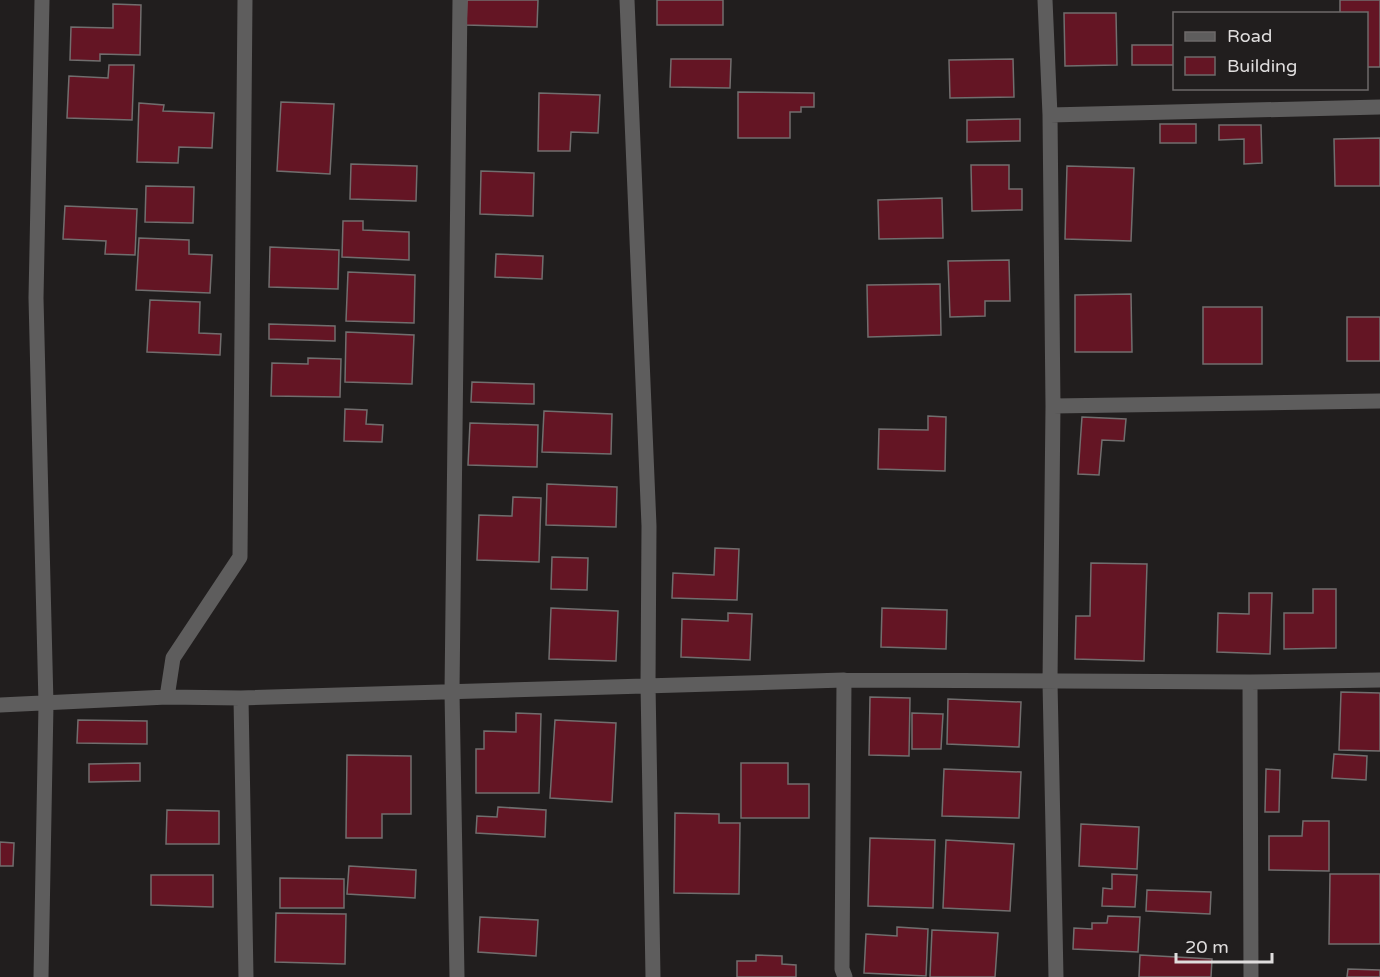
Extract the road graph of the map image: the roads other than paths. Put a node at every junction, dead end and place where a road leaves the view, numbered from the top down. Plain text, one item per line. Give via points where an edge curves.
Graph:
1 (42, 0) edge
2 (245, 0) edge
3 (460, 0) edge
4 (627, 0) edge
5 (1045, 0) edge
6 (1380, 107) edge
7 (1050, 115) junction
8 (1380, 401) edge
9 (1053, 406) junction
10 (844, 680) junction
11 (1380, 680) edge
12 (1050, 682) junction
13 (1250, 682) junction
14 (648, 684) junction
15 (452, 692) junction
16 (167, 697) junction
17 (241, 698) junction
18 (46, 704) junction
19 (0, 705) edge
20 (41, 977) edge
21 (246, 977) edge
22 (457, 977) edge
23 (653, 977) edge
24 (845, 977) edge
25 (1056, 977) edge
26 (1251, 977) edge

1 - 18 street via 36,298
2 - 16 street via 240,558 173,658
3 - 15 street
4 - 14 street via 649,526
5 - 7 street
6 - 7 street
7 - 9 street
8 - 9 street
9 - 12 street
10 - 12 street
10 - 14 street
10 - 24 street
11 - 13 street
12 - 13 street
12 - 25 street
13 - 26 street
14 - 15 street
14 - 23 street
15 - 17 street
15 - 22 street
16 - 17 street
16 - 18 street
17 - 21 street
18 - 19 street
18 - 20 street

